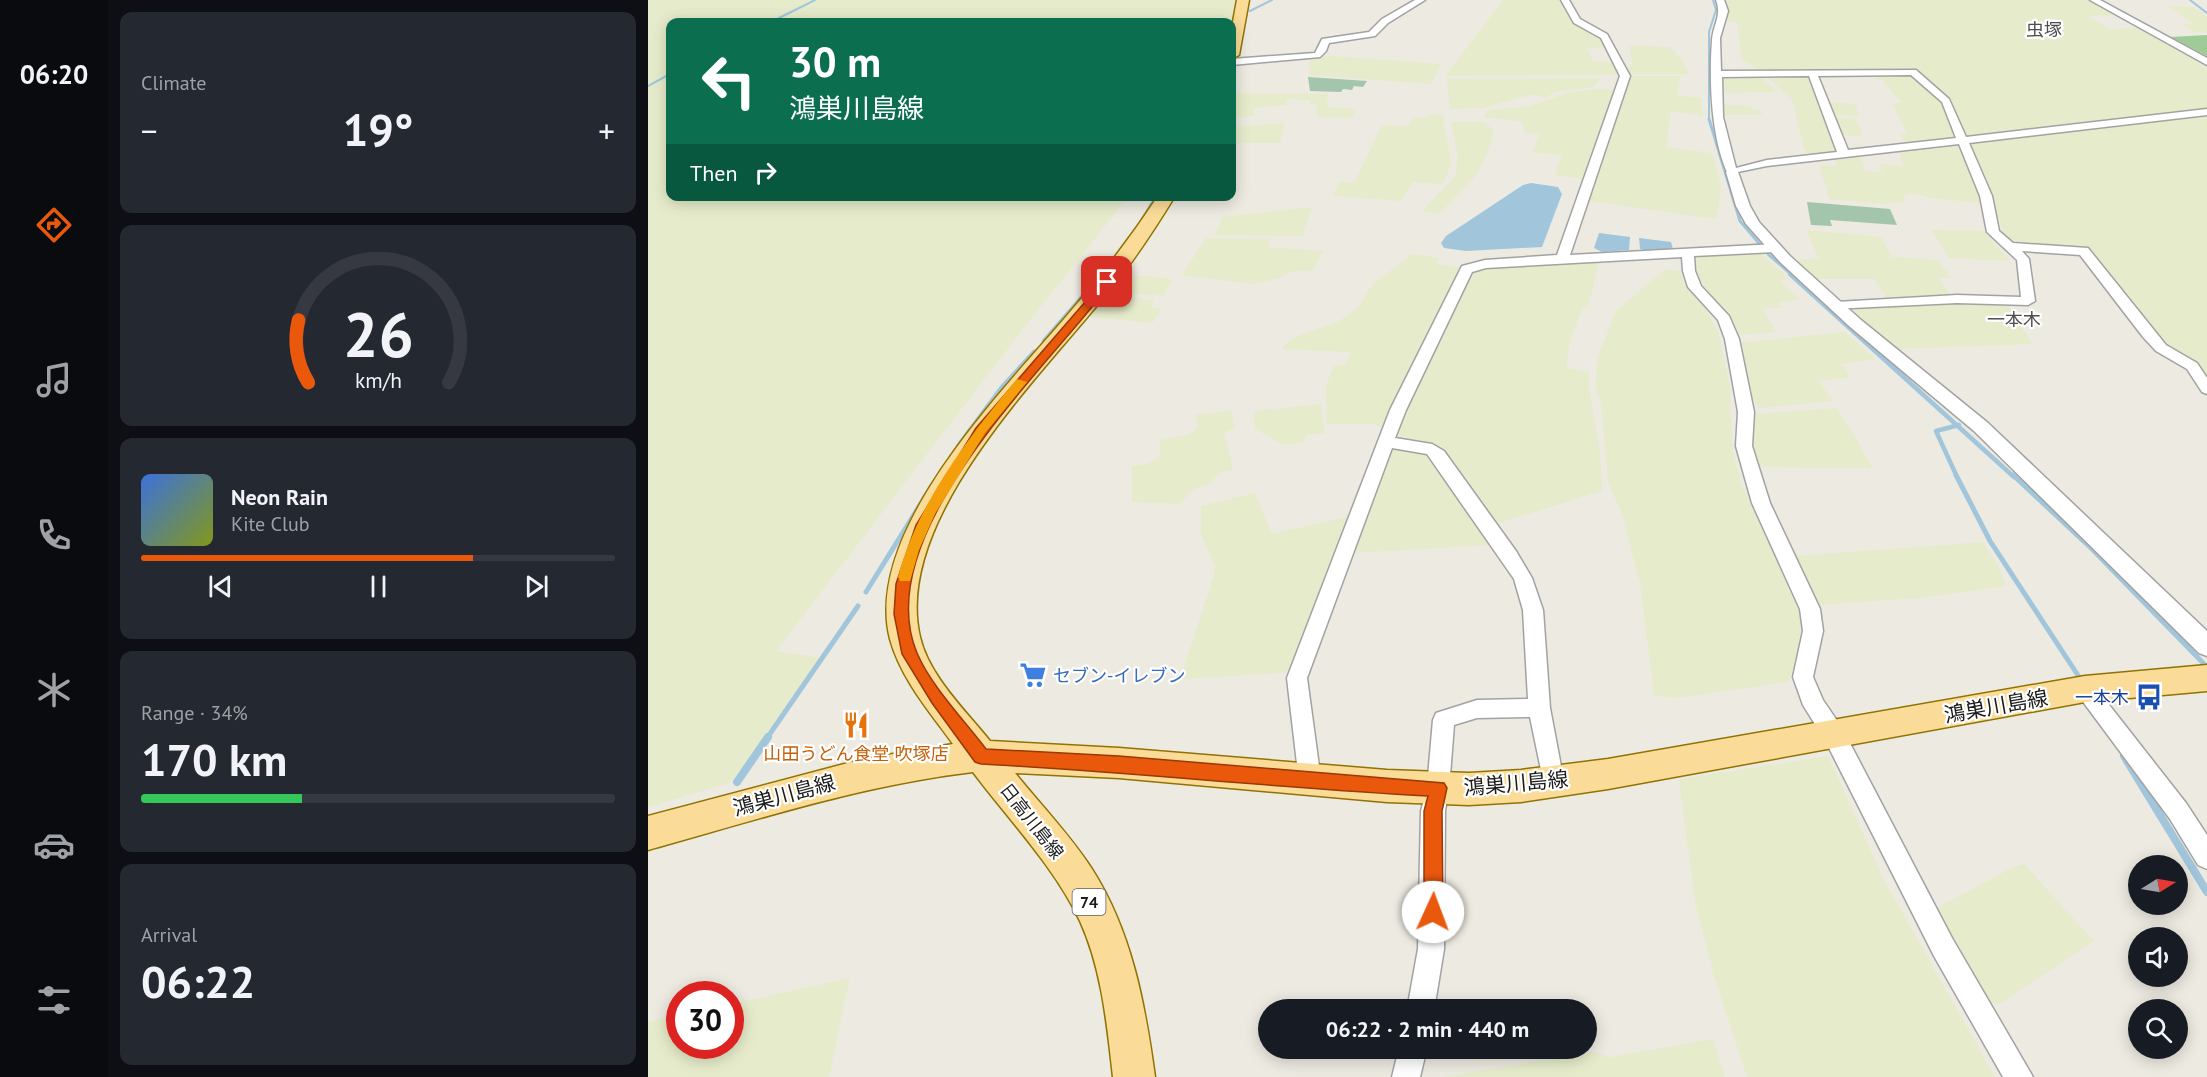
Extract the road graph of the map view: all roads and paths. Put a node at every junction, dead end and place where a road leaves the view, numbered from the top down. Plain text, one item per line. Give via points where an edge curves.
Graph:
1 (1243, 0) edge
2 (1421, 0) edge
3 (1565, 0) edge
4 (1719, 0) edge
5 (2094, 0) edge
6 (1236, 35) edge
7 (1236, 62) edge
8 (2207, 62) edge
9 (1812, 73) junction
10 (1717, 74) junction
11 (2207, 112) edge
12 (1965, 142) junction
13 (1844, 155) junction
14 (1732, 172) junction
15 (1164, 201) edge
16 (2012, 247) junction
17 (1775, 248) junction
18 (1688, 254) junction
19 (1560, 259) junction
20 (1836, 306) junction
21 (2207, 389) edge
22 (1386, 442) junction
23 (2207, 646) edge
24 (2207, 678) edge
25 (2085, 689) junction
26 (1539, 708) junction
27 (1834, 735) junction
28 (981, 756) junction
29 (1310, 781) junction
30 (1553, 782) junction
31 (1438, 788) junction
32 (648, 833) edge
33 (2207, 857) edge
34 (1422, 999) edge
35 (1410, 1059) edge
36 (1134, 1077) edge
37 (1406, 1077) edge
38 (2019, 1077) edge

1 - 6 main road
2 - 7 street via 1385,21 1372,34 1325,41 1317,55
3 - 19 street via 1577,21 1604,36 1625,76
4 - 10 street via 1724,11 1716,38
5 - 8 street
9 - 10 street
9 - 12 street via 1913,72 1946,101
9 - 13 street
10 - 14 street via 1718,117
11 - 12 street
12 - 13 street
12 - 16 street via 1986,196 1993,232
13 - 14 street via 1749,166
14 - 17 street via 1753,224
15 - 28 main road, 日高川島線 / 74 via 1116,272 981,431 922,525 912,550 903,584 901,614 910,654
16 - 20 street via 2023,259 2028,301 1956,299
16 - 21 street via 2084,251 2148,334 2161,348 2192,366
17 - 18 street
17 - 20 street
18 - 19 street
18 - 27 street via 1695,287 1724,319 1732,339 1746,412 1744,446 1751,471 1761,503 1810,609 1813,631 1803,677 1814,705
19 - 22 street via 1485,264 1467,269
20 - 23 street via 1981,427
22 - 26 street via 1432,449 1523,578 1533,610
22 - 29 street via 1297,678
24 - 25 main road, 鴻巣川島線
25 - 27 main road, 鴻巣川島線
25 - 33 street via 2178,811
26 - 30 street
26 - 31 street via 1473,710 1453,713 1444,720
27 - 30 main road, 鴻巣川島線
27 - 38 street via 1943,947
28 - 29 main road, 鴻巣川島線
28 - 32 main road, 鴻巣川島線 via 863,774
28 - 36 main road, 日高川島線 / 74 via 1080,884 1105,933 1125,1000
29 - 31 main road, 鴻巣川島線
30 - 31 main road, 鴻巣川島線
31 - 34 street via 1433,811 1431,949
35 - 37 street

